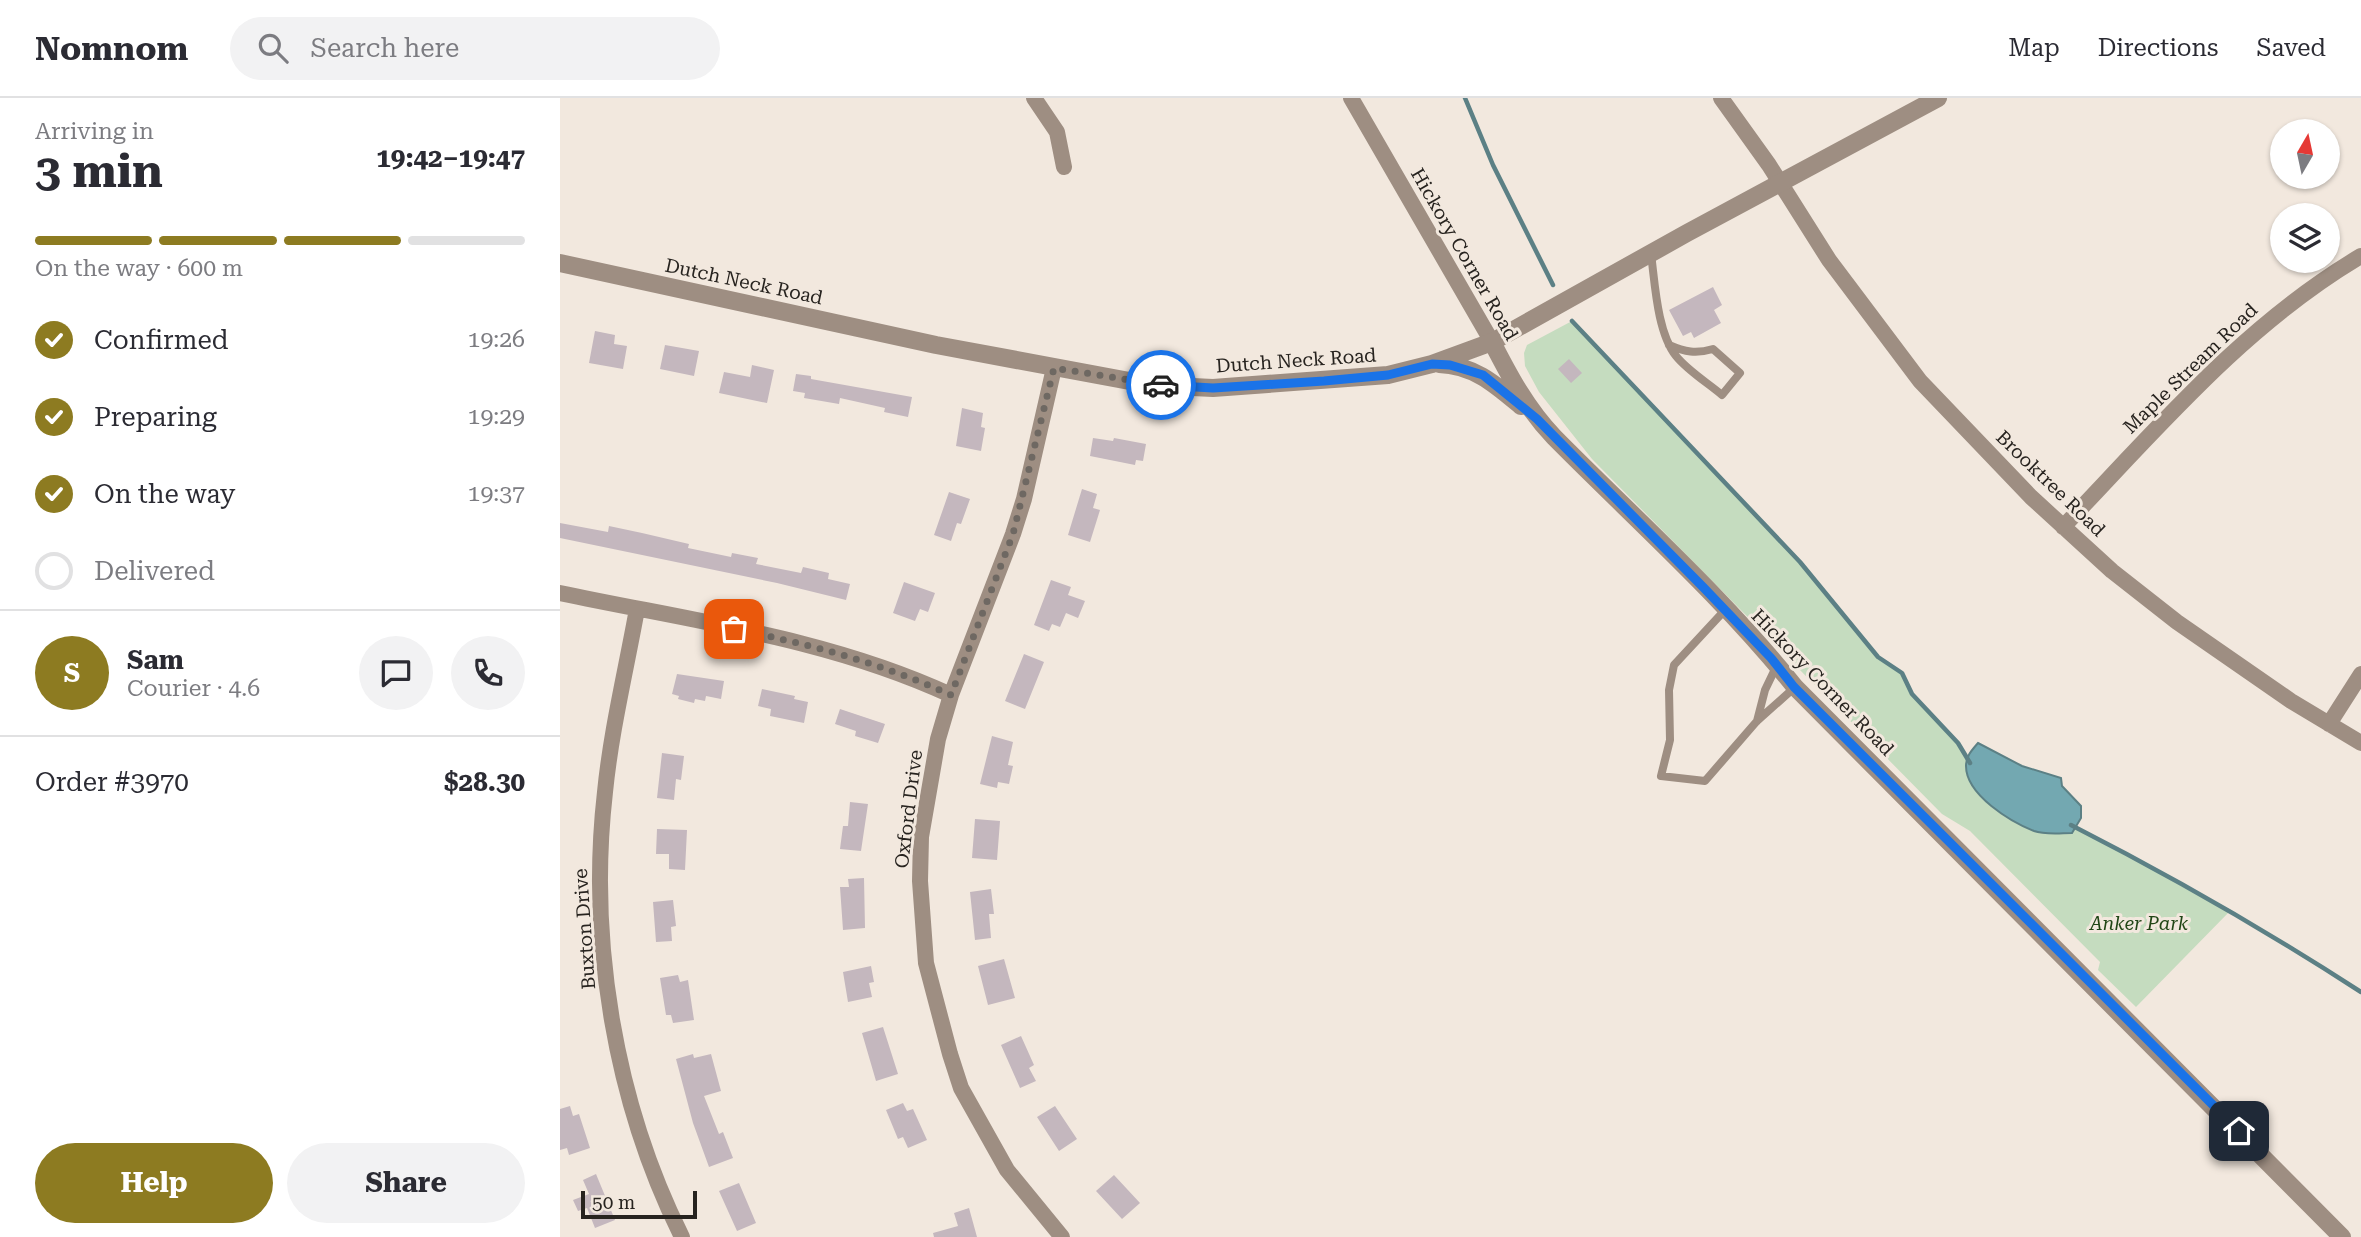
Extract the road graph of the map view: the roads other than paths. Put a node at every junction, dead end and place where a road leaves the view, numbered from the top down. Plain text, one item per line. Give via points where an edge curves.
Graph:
1 (1034, 98) edge
2 (1350, 98) edge
3 (1721, 98) edge
4 (1938, 98) edge
5 (1065, 167) dead end
6 (1780, 183) junction
7 (1651, 254) junction
8 (2361, 256) edge
9 (560, 263) edge
10 (1492, 342) junction
11 (1669, 345) junction
12 (1432, 364) junction
13 (1054, 368) junction
14 (1537, 419) junction
15 (2063, 527) junction
16 (560, 593) edge
17 (637, 609) junction
18 (1725, 610) junction
19 (1777, 665) junction
20 (2361, 674) edge
21 (1794, 687) junction
22 (951, 695) junction
23 (1757, 721) junction
24 (2329, 723) junction
25 (2361, 743) edge
26 (682, 1237) edge
27 (1062, 1237) edge
28 (2342, 1237) edge

1 - 5 street via 1057,132
2 - 10 street, Hickory Corner Road
3 - 6 street, Brooktree Road
4 - 6 street, Dutch Neck Road
6 - 7 street, Dutch Neck Road
6 - 15 street, Brooktree Road via 1829,260 1920,381
7 - 10 street, Dutch Neck Road
7 - 11 lane
8 - 15 street, Maple Stream Road via 2250,335
9 - 13 street, Dutch Neck Road
10 - 12 street, Dutch Neck Road
10 - 14 street, Hickory Corner Road
11 - 11 lane via 1676,357 1723,395 1740,373 1713,349 1699,353
12 - 13 street, Dutch Neck Road via 1388,375 1213,388 1151,384
12 - 14 street via 1483,375
13 - 22 street, Oxford Drive via 1013,534
14 - 18 street, Hickory Corner Road
15 - 24 street, Brooktree Road via 2177,622
16 - 17 street
17 - 22 street via 825,649
17 - 26 street, Buxton Drive via 605,793 600,895 603,953 621,1061 638,1126
18 - 19 street, Hickory Corner Road
18 - 23 lane via 1674,665 1669,690 1670,740 1661,776 1705,781
19 - 21 street, Hickory Corner Road
19 - 23 lane
20 - 24 street
21 - 23 lane
21 - 28 street, Hickory Corner Road
22 - 27 street, Oxford Drive via 938,739 922,837 926,963 961,1088 1007,1170
24 - 25 street, Brooktree Road

